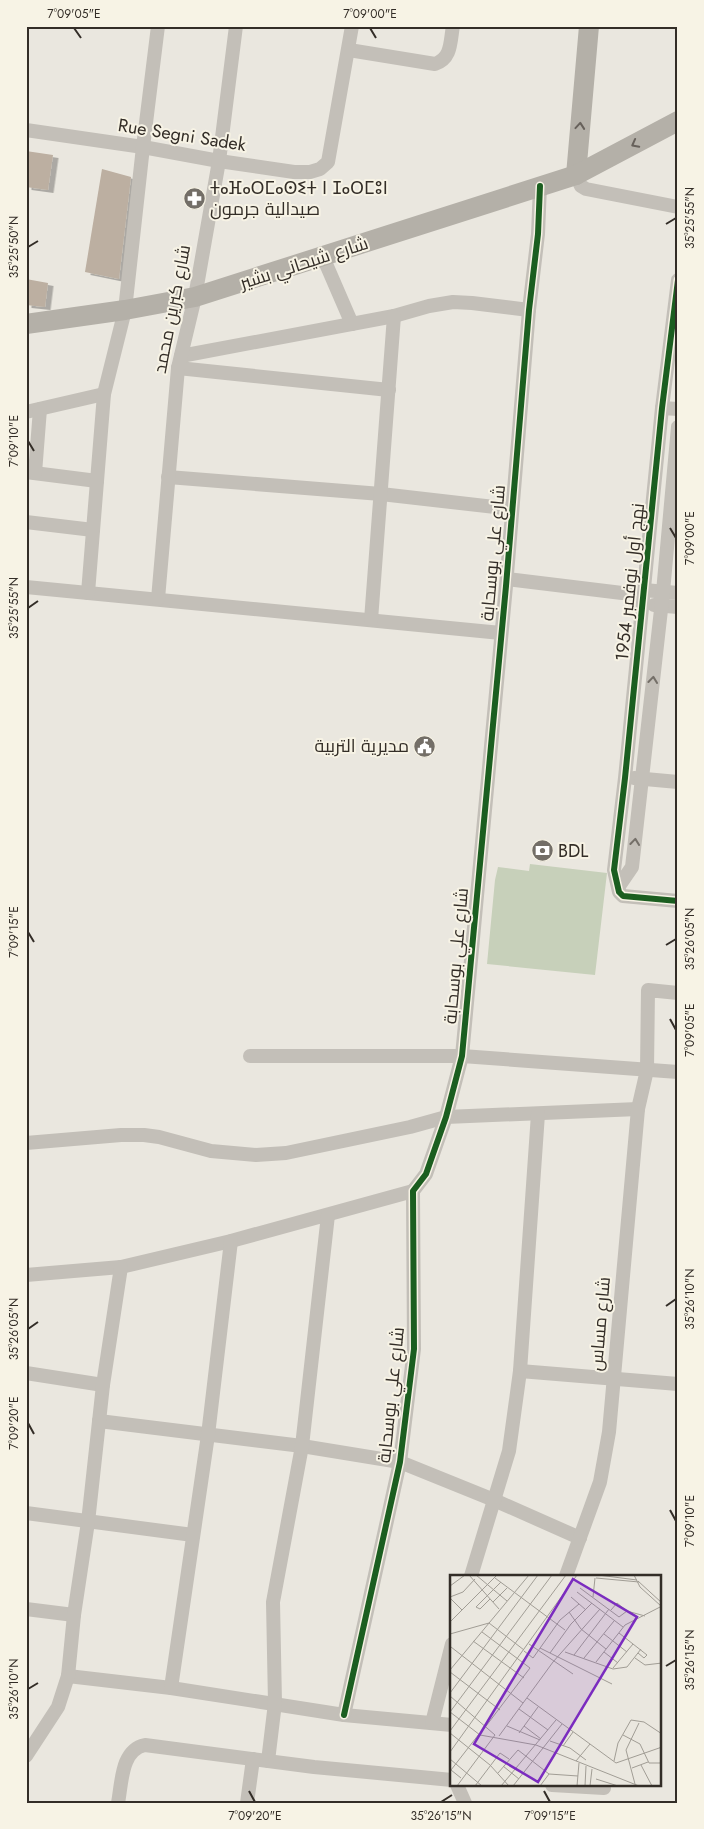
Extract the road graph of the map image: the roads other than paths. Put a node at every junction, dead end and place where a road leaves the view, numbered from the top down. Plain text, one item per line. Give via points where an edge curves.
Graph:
1 (158, 26) edge
2 (236, 26) edge
3 (352, 26) edge
4 (453, 26) edge
5 (589, 26) edge
6 (349, 50) junction
7 (678, 121) edge
8 (26, 130) edge
9 (142, 147) junction
10 (218, 161) junction
11 (576, 175) junction
12 (540, 186) junction
13 (678, 207) edge
14 (323, 257) junction
15 (678, 280) edge
16 (195, 297) junction
17 (125, 310) junction
18 (529, 310) junction
19 (394, 316) junction
20 (26, 324) edge
21 (352, 324) junction
22 (180, 362) junction
23 (389, 390) junction
24 (104, 394) junction
25 (662, 408) junction
26 (33, 410) edge
27 (678, 410) edge
28 (678, 427) edge
29 (659, 444) junction
30 (676, 446) junction
31 (31, 473) edge
32 (168, 477) junction
33 (97, 480) junction
34 (381, 494) junction
35 (512, 508) junction
36 (26, 522) edge
37 (93, 530) junction
38 (507, 579) junction
39 (26, 587) edge
40 (88, 593) junction
41 (678, 593) edge
42 (643, 597) junction
43 (662, 599) junction
44 (158, 600) junction
45 (678, 607) edge
46 (371, 620) junction
47 (501, 633) junction
48 (625, 778) junction
49 (642, 779) junction
50 (678, 782) edge
51 (621, 891) junction
52 (678, 901) edge
53 (678, 993) edge
54 (250, 1056) dead end
55 (462, 1056) junction
56 (647, 1070) junction
57 (678, 1072) edge
58 (638, 1109) junction
59 (538, 1114) junction
60 (446, 1117) junction
61 (26, 1143) edge
62 (413, 1191) junction
63 (328, 1215) junction
64 (231, 1241) junction
65 (121, 1267) junction
66 (26, 1275) edge
67 (520, 1371) junction
68 (26, 1373) edge
69 (614, 1378) junction
70 (678, 1384) edge
71 (103, 1385) junction
72 (99, 1421) junction
73 (208, 1435) junction
74 (302, 1446) junction
75 (400, 1462) junction
76 (494, 1500) junction
77 (26, 1512) edge
78 (88, 1522) junction
79 (193, 1535) junction
80 (580, 1538) junction
81 (472, 1575) edge
82 (566, 1575) edge
83 (26, 1610) edge
84 (74, 1615) junction
85 (450, 1652) edge
86 (68, 1676) junction
87 (171, 1688) junction
88 (275, 1703) junction
89 (344, 1715) junction
90 (432, 1723) junction
91 (450, 1725) edge
92 (26, 1756) edge
93 (253, 1759) junction
94 (268, 1761) junction
95 (450, 1780) edge
96 (456, 1786) edge
97 (569, 1786) edge
98 (604, 1788) dead end
99 (118, 1803) edge
100 (247, 1803) edge
101 (465, 1803) edge

1 - 9 street
2 - 10 street, شارع كبرين محمد
3 - 6 street
4 - 6 street via 446,58 435,64
11 -> 5 main road
6 - 10 street, Rue Segni Sadek via 328,162 320,169 294,172
7 -> 11 main road, شارع شيحاني بشير
8 - 9 street, Rue Segni Sadek
9 - 10 street, Rue Segni Sadek
9 - 17 street
10 - 16 street, شارع كبرين محمد
11 - 12 main road, شارع شيحاني بشير
11 - 13 street via 586,189
12 - 14 main road, شارع شيحاني بشير
12 - 18 street, شارع علي بوسحابة
14 - 16 main road, شارع شيحاني بشير
14 - 21 street
15 - 25 street, نهج أول نوفمبر 1954
16 - 17 main road, شارع شيحاني بشير
16 - 22 street, شارع كبرين محمد
17 - 20 main road, شارع شيحاني بشير
17 - 24 street
18 - 19 street via 453,302
18 - 35 street, شارع علي بوسحابة
19 - 21 street
19 - 23 street
21 - 22 street
22 - 23 street
22 - 32 street, شارع كبرين محمد
23 - 34 street
24 - 26 street
24 - 33 street
25 - 27 street
25 - 29 street, نهج أول نوفمبر 1954
26 - 31 street
28 - 30 street, نهج أول نوفمبر 1954
29 - 30 street
29 - 42 street, نهج أول نوفمبر 1954
30 - 43 street, نهج أول نوفمبر 1954
31 - 33 street
32 - 34 street
32 - 44 street, شارع كبرين محمد
33 - 37 street
34 - 35 street
34 - 46 street
35 - 38 street, شارع علي بوسحابة
36 - 37 street
37 - 40 street
38 - 42 street
38 - 47 street, شارع علي بوسحابة
39 - 40 street
40 - 44 street
41 - 43 street
42 - 43 street
42 - 48 street, نهج أول نوفمبر 1954
43 - 45 street
49 -> 43 street, نهج أول نوفمبر 1954
44 - 46 street
46 - 47 street
47 - 55 street, شارع علي بوسحابة
48 - 49 street
48 - 51 street, نهج أول نوفمبر 1954 via 614,870
49 - 50 street
51 -> 49 street, نهج أول نوفمبر 1954 via 632,867
51 - 52 street
53 - 56 street, شارع مساس via 648,990
54 - 55 street
55 - 56 street
55 - 60 street, شارع علي بوسحابة
56 - 57 street
56 - 58 street, شارع مساس
58 - 59 street
58 - 69 street, شارع مساس
59 - 60 street
59 - 67 street
60 - 61 street via 295,1151 256,1155 211,1151 144,1135
60 - 62 street, شارع علي بوسحابة via 426,1174
62 - 63 street
62 - 75 street, شارع علي بوسحابة via 414,1349
63 - 64 street
63 - 74 street
64 - 65 street
64 - 73 street
65 - 66 street
65 - 71 street
67 - 69 street
67 - 76 street via 509,1451
68 - 71 street
69 - 70 street
69 - 80 street, شارع مساس via 610,1432 600,1482
71 - 72 street
72 - 73 street
72 - 78 street
73 - 74 street
73 - 79 street
74 - 75 street
74 - 88 street via 273,1602
75 - 76 street
75 - 89 street, شارع علي بوسحابة
76 - 80 street
76 - 81 street
77 - 78 street
78 - 79 street
78 - 84 street
79 - 87 street
80 - 82 street, شارع مساس
83 - 84 street
84 - 86 street
85 - 90 street
86 - 87 street
86 - 92 street via 58,1707
87 - 88 street
88 - 89 street
88 - 94 street
89 - 90 street
90 - 91 street
93 - 94 street
93 - 99 street via 139,1746 126,1759
93 - 100 street
94 - 95 street
96 - 101 street
97 - 98 street

